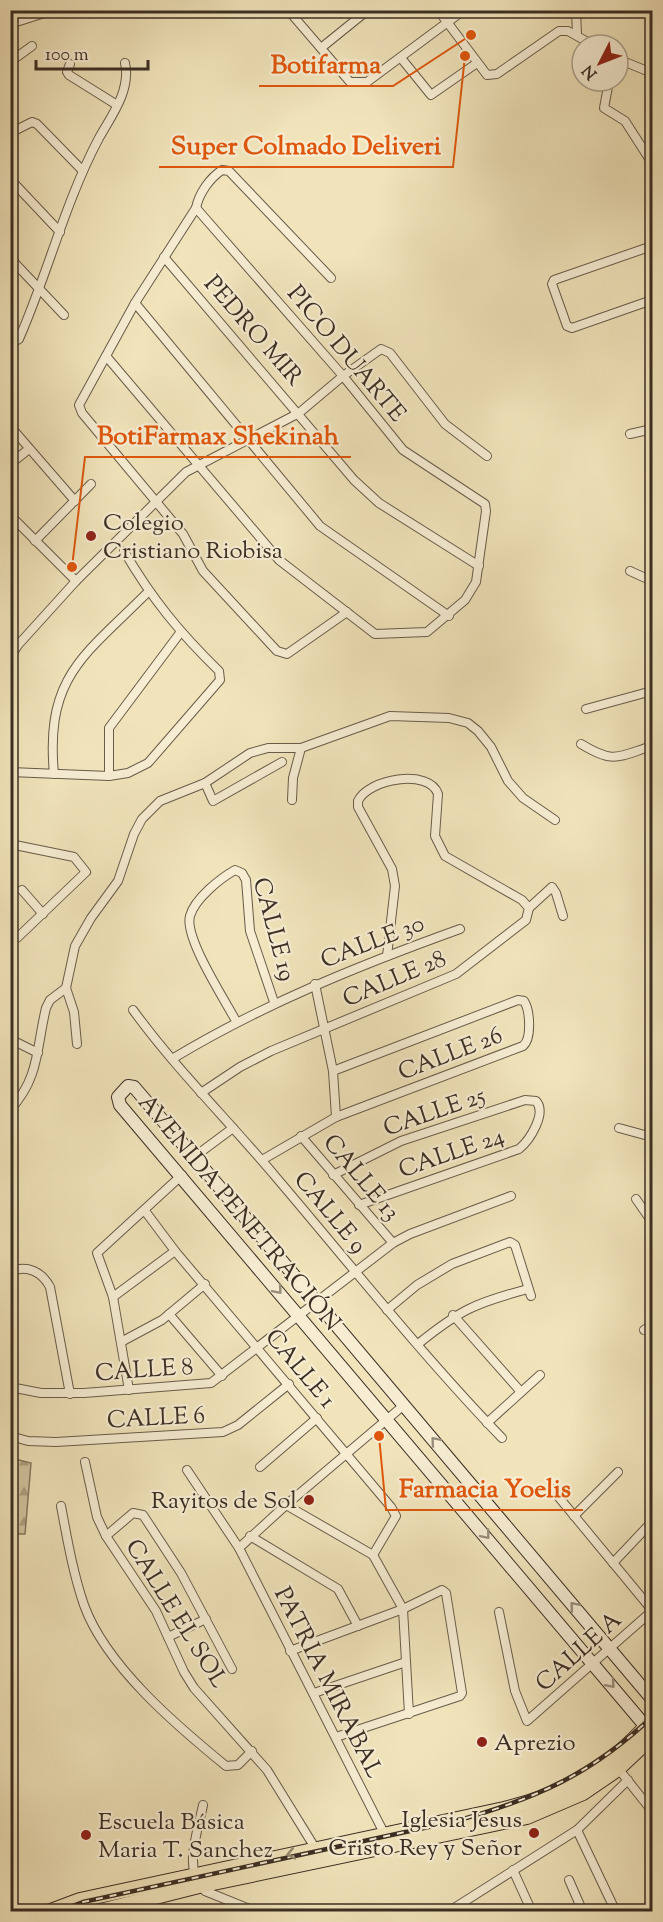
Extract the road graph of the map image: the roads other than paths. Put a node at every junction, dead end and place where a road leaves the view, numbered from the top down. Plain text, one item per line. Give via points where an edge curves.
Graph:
1 (54, 10) edge
2 (288, 10) edge
3 (438, 10) edge
4 (464, 10) edge
5 (576, 10) edge
6 (368, 11) edge
7 (10, 24) edge
8 (448, 24) junction
9 (572, 33) edge
10 (577, 33) edge
11 (32, 46) dead end
12 (321, 48) junction
13 (401, 58) junction
14 (10, 62) edge
15 (125, 63) dead end
16 (477, 63) junction
17 (70, 64) dead end
18 (630, 64) edge
19 (652, 73) edge
20 (607, 93) edge
21 (117, 105) junction
22 (10, 133) edge
23 (652, 163) edge
24 (82, 171) junction
25 (10, 179) edge
26 (196, 208) junction
27 (60, 232) junction
28 (652, 246) edge
29 (164, 257) junction
30 (10, 258) edge
31 (331, 278) dead end
32 (40, 290) junction
33 (652, 300) edge
34 (135, 303) junction
35 (64, 315) dead end
36 (10, 339) edge
37 (106, 356) junction
38 (343, 376) junction
39 (300, 413) junction
40 (10, 426) edge
41 (652, 429) edge
42 (630, 434) dead end
43 (249, 440) junction
44 (29, 448) junction
45 (487, 456) dead end
46 (10, 464) edge
47 (197, 465) junction
48 (91, 484) dead end
49 (75, 501) junction
50 (154, 502) junction
51 (10, 515) edge
52 (35, 541) junction
53 (124, 551) dead end
54 (479, 566) junction
55 (630, 571) dead end
56 (76, 581) junction
57 (652, 581) edge
58 (148, 592) junction
59 (347, 612) junction
60 (449, 616) junction
61 (180, 633) junction
62 (10, 658) edge
63 (652, 691) edge
64 (586, 709) dead end
65 (581, 744) dead end
66 (652, 746) edge
67 (301, 748) junction
68 (282, 762) dead end
69 (10, 772) edge
70 (54, 774) junction
71 (109, 776) junction
72 (204, 783) junction
73 (292, 800) dead end
74 (555, 820) dead end
75 (10, 844) edge
76 (22, 890) dead end
77 (529, 908) junction
78 (43, 914) junction
79 (563, 916) dead end
80 (460, 929) dead end
81 (10, 937) edge
82 (387, 956) junction
83 (315, 984) junction
84 (66, 988) junction
85 (274, 1002) junction
86 (133, 1010) dead end
87 (236, 1021) junction
88 (324, 1027) junction
89 (10, 1039) edge
90 (76, 1044) dead end
91 (38, 1053) junction
92 (172, 1059) junction
93 (333, 1071) junction
94 (201, 1093) junction
95 (14, 1100) edge
96 (10, 1110) edge
97 (540, 1116) joint
98 (336, 1118) junction
99 (233, 1128) junction
100 (619, 1128) dead end
101 (301, 1136) junction
102 (652, 1137) edge
103 (194, 1157) junction
104 (262, 1160) junction
105 (333, 1174) junction
106 (182, 1175) junction
107 (511, 1196) dead end
108 (636, 1199) dead end
109 (360, 1205) junction
110 (145, 1211) junction
111 (652, 1222) edge
112 (393, 1243) junction
113 (176, 1251) junction
114 (10, 1272) edge
115 (357, 1272) junction
116 (205, 1284) junction
117 (113, 1297) junction
118 (316, 1300) junction
119 (387, 1310) junction
120 (169, 1314) junction
121 (298, 1314) junction
122 (453, 1316) junction
123 (652, 1324) edge
124 (644, 1330) dead end
125 (121, 1342) junction
126 (418, 1344) junction
127 (258, 1347) junction
128 (540, 1375) dead end
129 (222, 1376) junction
130 (289, 1384) junction
131 (11, 1387) edge
132 (129, 1390) junction
133 (521, 1392) junction
134 (70, 1394) junction
135 (10, 1396) edge
136 (404, 1405) junction
137 (317, 1418) junction
138 (387, 1418) junction
139 (487, 1423) junction
140 (10, 1436) edge
141 (502, 1438) dead end
142 (348, 1452) junction
143 (85, 1462) dead end
144 (260, 1467) dead end
145 (187, 1470) dead end
146 (618, 1473) dead end
147 (552, 1490) dead end
148 (286, 1505) junction
149 (61, 1506) dead end
150 (574, 1516) junction
151 (647, 1527) dead end
152 (106, 1536) junction
153 (250, 1536) junction
154 (238, 1548) junction
155 (373, 1555) junction
156 (613, 1563) junction
157 (404, 1609) junction
158 (652, 1610) edge
159 (499, 1612) dead end
160 (206, 1619) junction
161 (358, 1626) junction
162 (168, 1637) junction
163 (610, 1649) junction
164 (290, 1651) junction
165 (406, 1662) junction
166 (594, 1664) junction
167 (232, 1669) dead end
168 (314, 1693) junction
169 (652, 1699) edge
170 (409, 1714) junction
171 (651, 1729) edge
172 (337, 1739) junction
173 (252, 1750) junction
174 (614, 1764) junction
175 (628, 1780) junction
176 (203, 1805) dead end
177 (652, 1811) edge
178 (577, 1830) junction
179 (382, 1835) junction
180 (318, 1855) junction
181 (513, 1870) junction
182 (197, 1880) junction
183 (569, 1880) dead end
184 (48, 1911) edge
185 (96, 1911) edge
186 (257, 1911) edge
187 (448, 1911) edge
188 (532, 1911) edge
189 (583, 1911) edge
190 (616, 1911) edge

1 - 7 street
2 - 12 street
3 - 8 street
4 - 8 street
5 - 10 street
6 - 12 street
8 - 13 street
8 - 16 street
9 - 16 street via 559,31 492,76
11 - 14 street
12 - 13 street via 350,82 358,84
13 - 16 street via 431,94
15 - 21 street via 128,80
17 - 21 street via 69,75
18 - 19 street
20 - 23 street via 604,108 625,121
21 - 24 street
22 - 24 street via 32,122 37,124
24 - 27 street
25 - 27 street
26 - 29 street
26 - 31 street via 213,176 222,170 229,171
26 - 38 street, PICO DUARTE
27 - 32 street
28 - 33 street via 554,280 552,284 567,326 572,328
29 - 34 street
29 - 39 street, PEDRO MIR
30 - 32 street
32 - 35 street
32 - 36 street via 20,339
34 - 37 street
34 - 43 street
37 - 47 street
37 - 50 street via 79,405
38 - 39 street
38 - 45 street via 381,349 386,350 445,424
38 - 54 street, PICO DUARTE via 403,450 485,504
39 - 43 street
39 - 54 street, PEDRO MIR via 354,480 379,503
40 - 44 street
41 - 42 street
43 - 47 street
43 - 60 street via 320,526
44 - 46 street
44 - 49 street
47 - 50 street
47 - 59 street via 279,561
48 - 49 street
49 - 52 street
50 - 56 street
50 - 59 street via 183,534 203,571 277,651 287,654
51 - 52 street
52 - 56 street
53 - 58 street
54 - 60 street via 476,582
55 - 57 street
56 - 62 street
58 - 61 street
58 - 70 street via 91,649 62,688 51,740
59 - 60 street via 380,636 427,632
61 - 71 street via 109,728
61 - 71 street via 219,671 220,680 148,764
63 - 64 street
65 - 66 street via 613,759
67 - 72 street via 267,748 250,753
67 - 73 street
67 - 74 street via 390,716 427,716 468,723 491,747 508,781 523,798
68 - 72 street via 213,801
69 - 70 street
70 - 71 street
72 - 84 street via 160,801 142,819 118,881 75,946
75 - 78 street via 74,857 85,869 84,876
76 - 78 street
77 - 79 street via 552,887
77 - 82 street, CALLE 28 via 493,882 445,856 435,836 436,788 426,782 384,782 369,789 358,801 358,807 392,869 395,886
77 - 88 street, CALLE 28 via 526,920 456,974
78 - 81 street via 17,938
80 - 82 street, CALLE 30
82 - 83 street, CALLE 30
83 - 85 street, CALLE 30
83 - 88 street
84 - 90 street via 74,1012
84 - 91 street via 46,1008
85 - 87 street, CALLE 30
85 - 87 street, CALLE 19 via 250,931 246,880 235,870 197,903 190,916 194,939
86 - 92 street, CALLE 9
87 - 92 street, CALLE 30
88 - 93 street
88 - 94 street, CALLE 28 via 240,1067
89 - 91 street
91 - 95 street via 34,1074
92 - 94 street, CALLE 9
93 - 98 street
93 - 98 street, CALLE 26 via 518,1000 527,1005 528,1038 523,1046
94 - 99 street, CALLE 9
95 - 96 street
97 - 105 street, CALLE 25 via 536,1101 525,1100 401,1141
97 - 109 street, CALLE 24 via 526,1144 519,1149
98 - 101 street, CALLE 26
99 - 103 street
99 - 104 street, CALLE 9
100 - 102 street
101 - 104 street, CALLE 26
101 - 105 street, CALLE 13
103 - 106 street, AVENIDA PENETRACIÓN via 134,1087 128,1086 120,1094 120,1105
103 - 118 street, AVENIDA PENETRACIÓN
104 - 115 street, CALLE 9
105 - 109 street, CALLE 13
106 - 110 street
106 -> 121 street, AVENIDA PENETRACIÓN
107 - 112 street, CALLE 8
108 - 111 street
109 - 112 street, CALLE 13
110 - 113 street, CALLE 1
110 - 117 street via 97,1254
112 - 115 street, CALLE 8
113 - 116 street, CALLE 1
113 - 117 street
114 - 134 street via 33,1270 50,1287
115 - 118 street, CALLE 8
115 - 119 street, CALLE 9
116 - 120 street
116 - 127 street, CALLE 1
117 - 125 street
118 - 121 street, CALLE 8
118 - 136 street, AVENIDA PENETRACIÓN
119 - 122 street via 417,1285 452,1264 510,1242 515,1245 529,1292 482,1301
119 - 126 street, CALLE 9
120 - 125 street
120 - 129 street
121 - 127 street, CALLE 8
121 - 138 street, AVENIDA PENETRACIÓN
122 - 126 street
122 - 133 street
123 - 124 street
125 - 132 street
126 - 139 street, CALLE 9
127 - 129 street, CALLE 8
127 - 130 street, CALLE 1
128 - 133 street
129 - 132 street, CALLE 8 via 202,1385
130 - 137 street, CALLE 1
130 - 140 street, CALLE 6 via 245,1420 223,1432 56,1442
131 - 134 street, CALLE 8
131 - 135 street
132 - 134 street, CALLE 8
133 - 139 street
136 - 138 street
163 -> 136 street, AVENIDA PENETRACIÓN
137 - 142 street, CALLE 1
137 - 144 street
138 - 142 street
138 -> 166 street, AVENIDA PENETRACIÓN
139 - 141 street, CALLE 9
142 - 148 street
142 - 155 street, CALLE 1 via 396,1514
143 - 152 street, CALLE EL SOL via 94,1508
145 - 154 street, PATRIA MIRABAL
146 - 150 street
147 - 150 street
148 - 153 street
148 - 155 street
149 - 173 street via 84,1606 115,1657 173,1723 226,1766 238,1765
150 - 156 street
151 - 156 street
152 - 160 street via 133,1513 143,1515
152 - 162 street, CALLE EL SOL via 144,1590
153 - 154 street
153 - 161 street via 338,1588
154 - 164 street, PATRIA MIRABAL
155 - 157 street
156 - 158 street
157 - 161 street
157 - 165 street
157 - 170 street via 444,1591 462,1693
158 - 163 street, CALLE A
159 - 166 street, CALLE A via 524,1719 531,1720
160 - 162 street
160 - 167 street
161 - 164 street
162 - 173 street, CALLE EL SOL via 194,1688
163 - 166 street, CALLE A
163 - 169 street, AVENIDA PENETRACIÓN
164 - 168 street, PATRIA MIRABAL
165 - 168 street
165 - 170 street
166 -> 171 street, AVENIDA PENETRACIÓN
168 - 172 street, PATRIA MIRABAL
170 - 172 street
171 - 174 main road
172 - 179 street, PATRIA MIRABAL
173 - 180 street, CALLE EL SOL
174 - 175 street
174 - 179 main road via 555,1795
174 - 180 main road via 583,1793 527,1817
175 - 177 street
175 - 178 street
176 - 182 street via 192,1863
178 - 181 street
178 - 190 street
179 - 180 main road
180 - 182 main road
181 - 187 street
181 - 188 street
182 - 184 main road via 80,1900
182 - 185 main road
182 - 186 street via 205,1892
183 - 189 street

